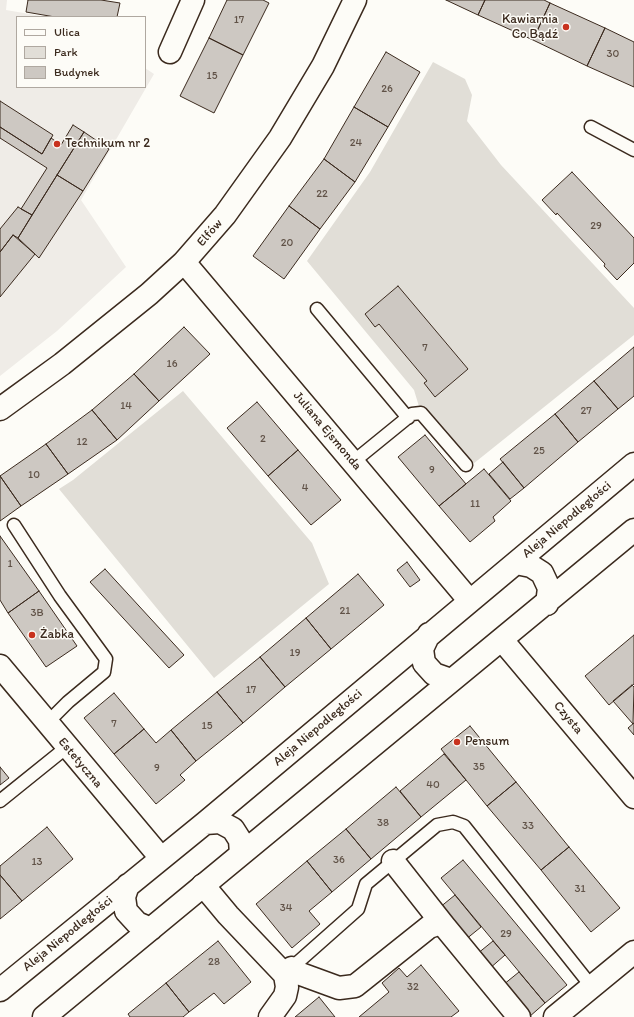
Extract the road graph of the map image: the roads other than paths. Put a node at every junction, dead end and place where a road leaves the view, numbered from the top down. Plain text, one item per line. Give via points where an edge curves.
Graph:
1 (193, 0) edge
2 (355, 0) edge
3 (170, 52) dead end
4 (591, 127) dead end
5 (634, 150) edge
6 (184, 262) junction
7 (317, 309) dead end
8 (0, 409) edge
9 (408, 418) junction
10 (353, 462) junction
11 (634, 464) edge
12 (466, 465) dead end
13 (14, 525) dead end
14 (634, 530) edge
15 (516, 563) junction
16 (469, 600) junction
17 (547, 604) junction
18 (429, 634) junction
19 (502, 640) junction
20 (0, 666) edge
21 (451, 680) junction
22 (47, 722) junction
23 (67, 747) junction
24 (634, 797) edge
25 (0, 801) edge
26 (205, 823) junction
27 (241, 854) junction
28 (161, 858) junction
29 (393, 861) junction
30 (128, 885) junction
31 (203, 885) junction
32 (445, 927) junction
33 (151, 929) junction
34 (634, 952) edge
35 (288, 972) junction
36 (592, 987) junction
37 (0, 990) edge
38 (44, 1017) edge
39 (270, 1017) edge
40 (519, 1017) edge
41 (555, 1017) edge

1 - 3 street
2 - 6 street, Elfów via 323,66 280,138 225,215
4 - 5 lane
6 - 8 street, Elfów via 150,294 68,360
6 - 10 street, Juliana Ejsmonda
7 - 9 lane
9 - 10 lane
9 - 12 lane via 412,414 421,413
10 - 16 street, Juliana Ejsmonda
11 - 15 street, Aleja Niepodległości
13 - 22 lane via 60,596 106,659 106,670
14 - 17 street
15 - 16 street, Aleja Niepodległości
15 - 17 street via 531,566 542,573 549,588
16 - 18 street, Aleja Niepodległości
17 - 19 street
18 - 21 street via 422,649 424,663 434,674
18 - 26 street, Aleja Niepodległości
19 - 21 street
19 - 24 street, Czysta
20 - 22 street, Estetyczna
21 - 27 street
22 - 23 street, Estetyczna
23 - 25 lane
23 - 28 street, Estetyczna
26 - 27 street via 220,822 233,829 240,840
26 - 28 street, Aleja Niepodległości
27 - 31 street
28 - 30 street, Aleja Niepodległości
29 - 32 street
29 - 35 lane via 366,884 358,909
29 - 36 lane via 437,825 453,822 464,826
30 - 33 street via 124,897 126,911 137,923
30 - 37 street, Aleja Niepodległości
31 - 33 street
31 - 35 street via 228,915
32 - 35 street via 438,924 429,927 355,986 338,988 298,973
32 - 40 street
33 - 38 street
34 - 36 street
35 - 39 street via 285,996
36 - 41 street

